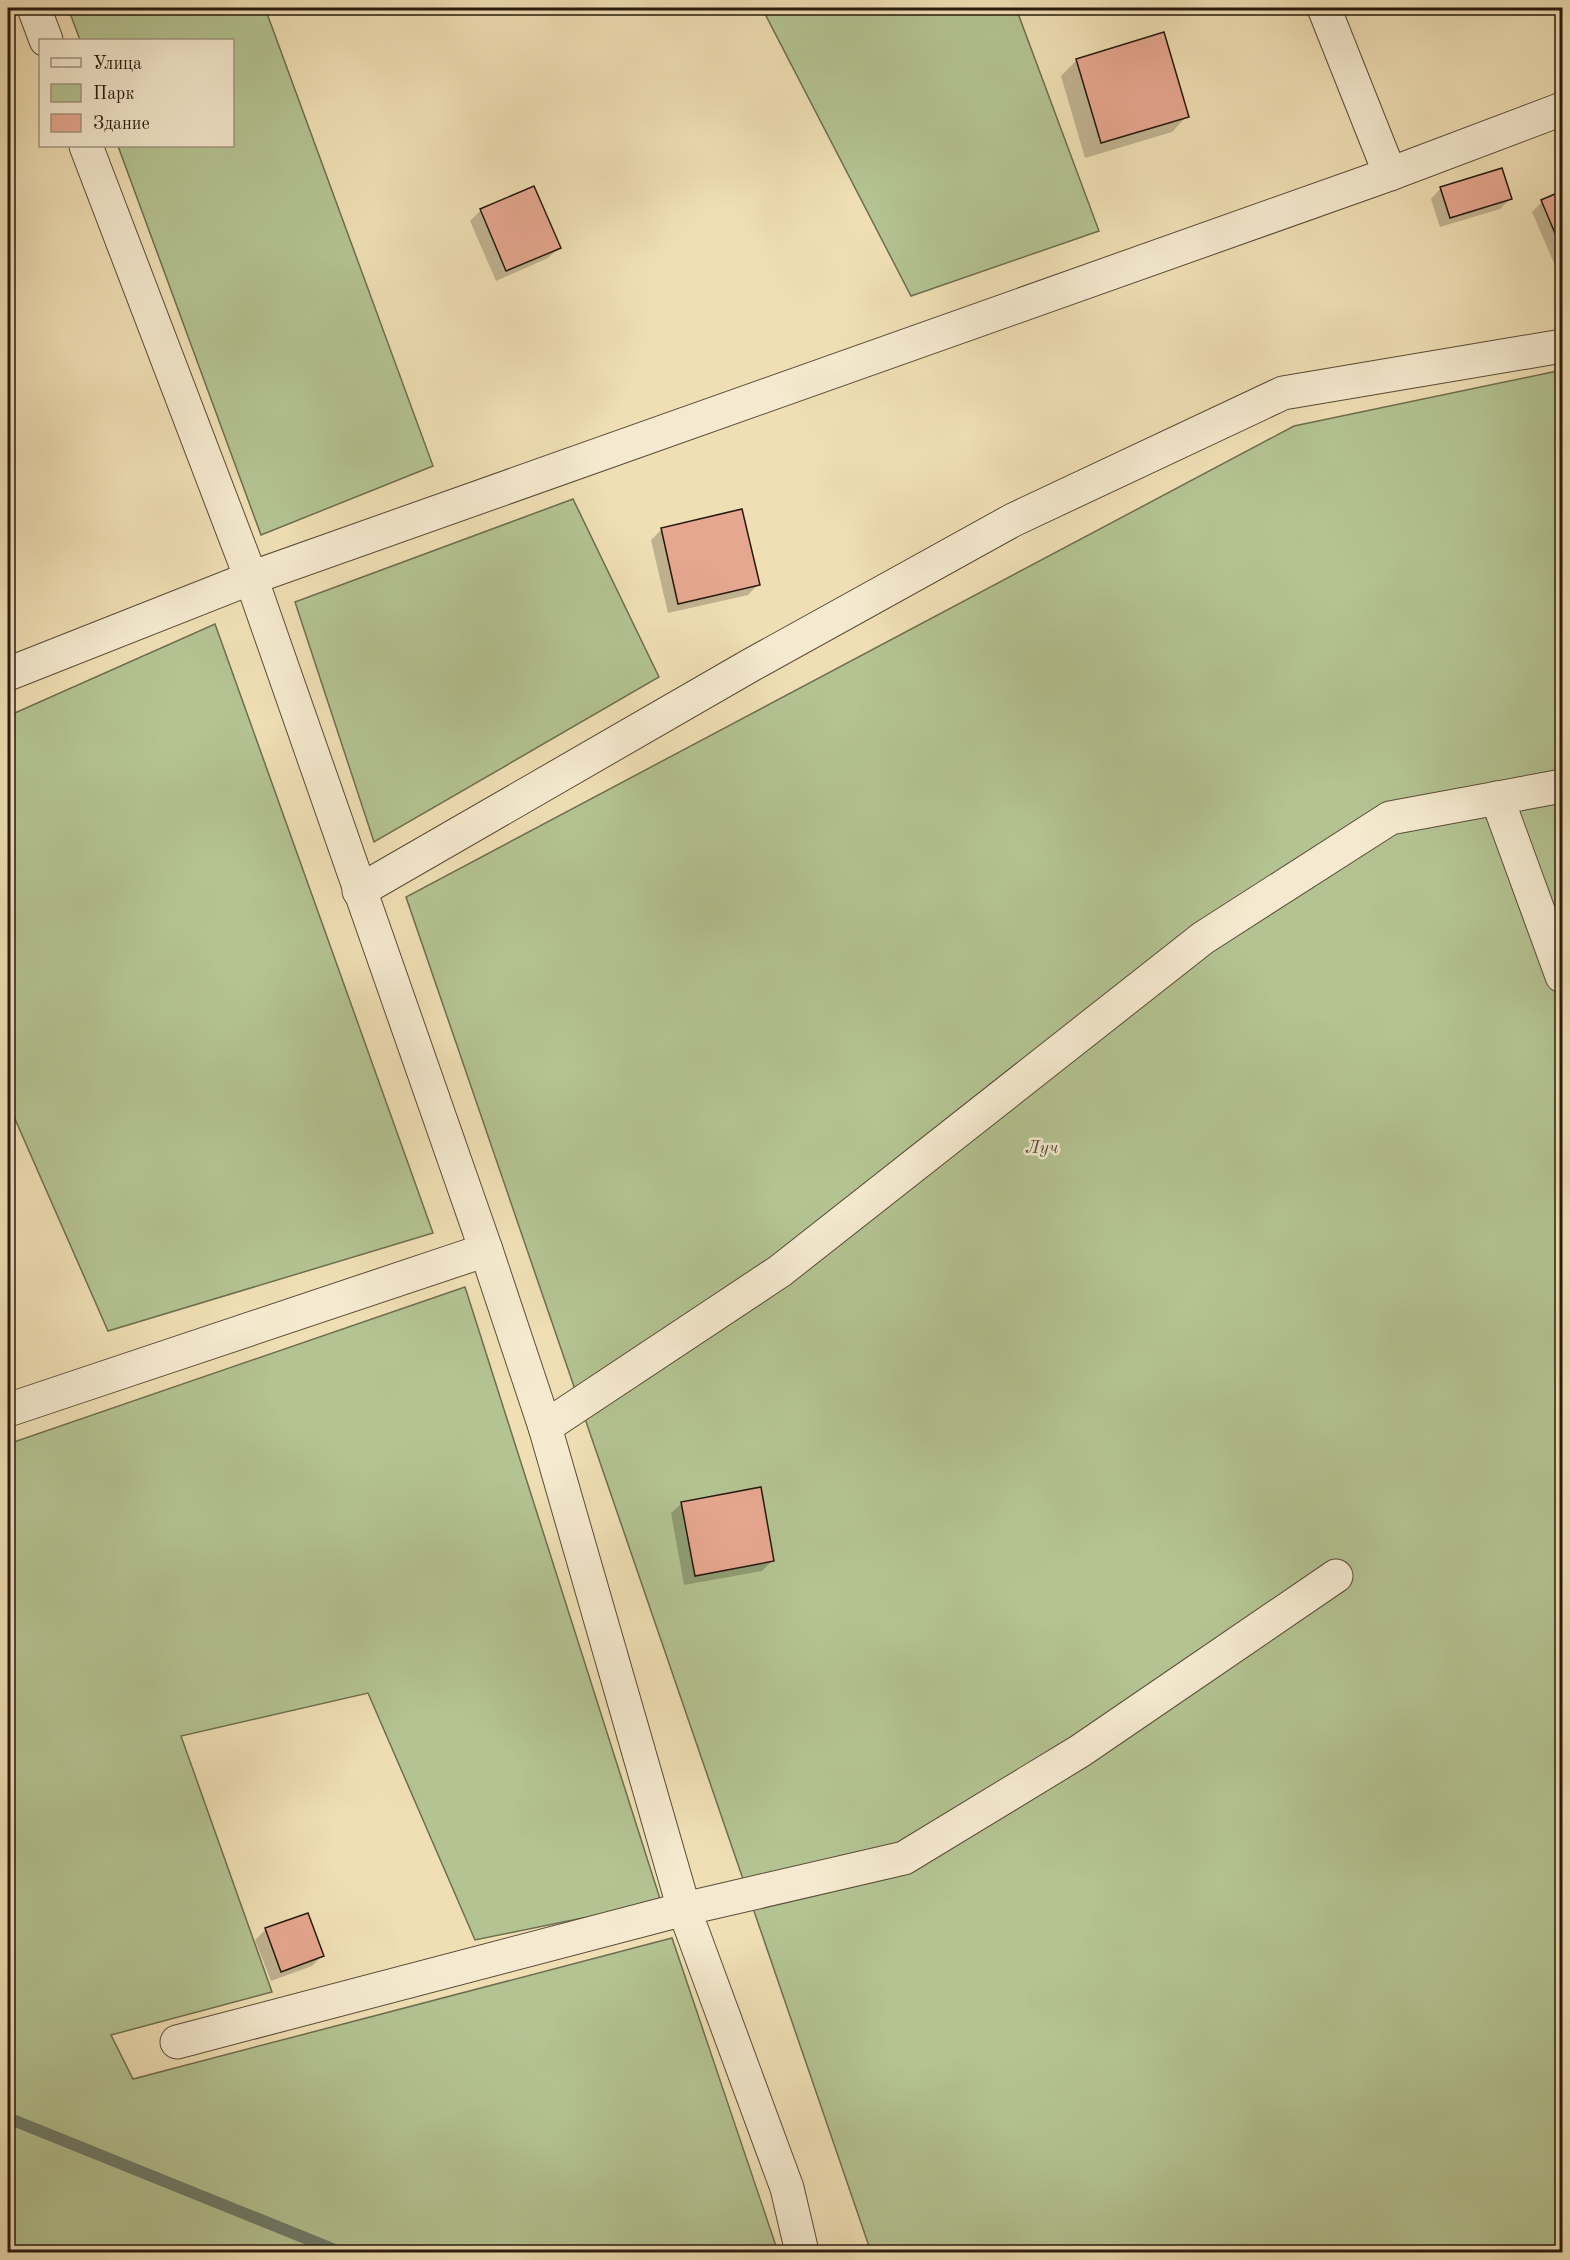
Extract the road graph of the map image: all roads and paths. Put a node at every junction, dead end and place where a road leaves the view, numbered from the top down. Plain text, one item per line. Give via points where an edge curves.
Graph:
1 (34, 8) edge
2 (1324, 8) edge
3 (46, 39) edge
4 (1563, 109) edge
5 (86, 147) edge
6 (1390, 174) junction
7 (1563, 346) edge
8 (250, 578) junction
9 (8, 674) edge
10 (1563, 786) edge
11 (1497, 798) junction
12 (359, 891) junction
13 (1563, 976) edge
14 (486, 1251) junction
15 (8, 1410) edge
16 (545, 1427) junction
17 (1336, 1576) dead end
18 (684, 1909) junction
19 (177, 2042) dead end
20 (802, 2253) edge

1 - 3 street
2 - 6 street
4 - 6 street
5 - 8 street
6 - 8 street
7 - 12 street via 1283,393 1013,520 751,665
8 - 9 street
8 - 12 street
10 - 11 street
11 - 13 street
11 - 16 street via 1390,818 1203,938 780,1271
12 - 14 street
14 - 15 street
14 - 16 street
16 - 18 street
17 - 18 street via 1080,1751 904,1858
18 - 19 street
18 - 20 street via 787,2188

